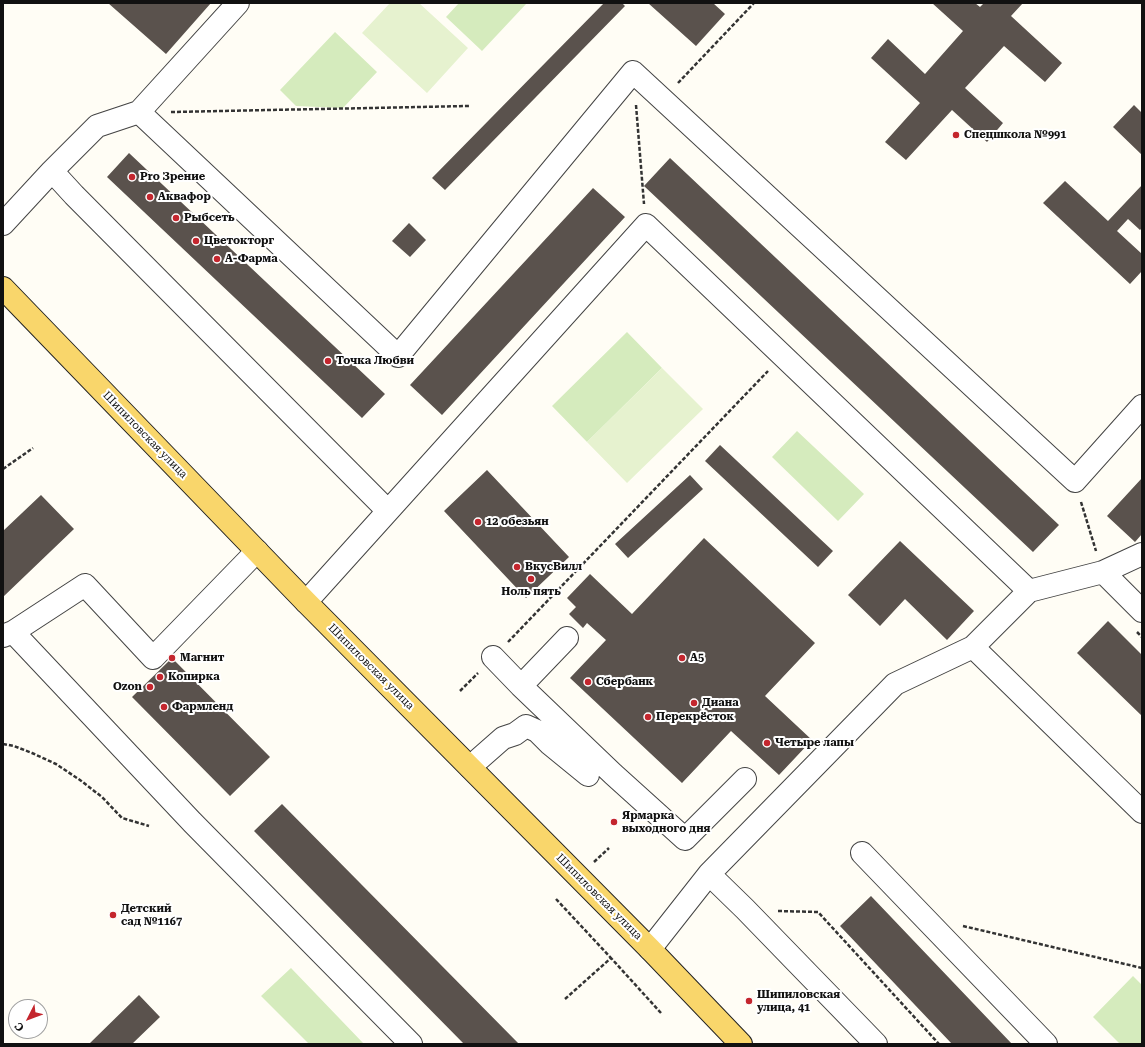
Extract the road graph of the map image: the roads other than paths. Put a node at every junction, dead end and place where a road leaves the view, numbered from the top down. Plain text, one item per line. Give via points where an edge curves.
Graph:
1 (238, 3) edge
2 (139, 112) junction
3 (52, 171) junction
4 (3, 224) edge
5 (3, 288) edge
6 (1142, 406) edge
7 (387, 510) junction
8 (257, 551) junction
9 (1142, 554) edge
10 (1103, 572) junction
11 (1029, 591) junction
12 (306, 602) junction
13 (1142, 611) edge
14 (8, 634) edge
15 (566, 638) dead end
16 (973, 647) junction
17 (493, 657) road end
18 (521, 686) junction
19 (470, 767) junction
20 (588, 775) dead end
21 (745, 779) dead end
22 (1142, 812) edge
23 (862, 853) dead end
24 (709, 874) junction
25 (650, 949) junction
26 (411, 1044) edge
27 (741, 1044) edge
28 (876, 1044) edge
29 (1046, 1044) edge

1 - 2 street
2 - 3 street via 97,126
2 - 6 street via 398,356 633,72 1075,480
3 - 4 street
3 - 7 street
5 - 8 main road, Шипиловская улица
7 - 11 street via 646,224
7 - 12 street
8 - 12 main road, Шипиловская улица
8 - 14 street via 153,658 86,586
9 - 10 street
10 - 11 street
10 - 13 street
11 - 16 street
12 - 19 main road, Шипиловская улица
14 - 26 street
15 - 18 street
16 - 22 street
16 - 24 street via 895,684
17 - 18 street
18 - 21 street via 685,839
19 - 20 street via 503,738 515,734 526,726 537,731
19 - 25 main road, Шипиловская улица
23 - 29 street
24 - 25 street
24 - 28 street
25 - 27 main road, Шипиловская улица

